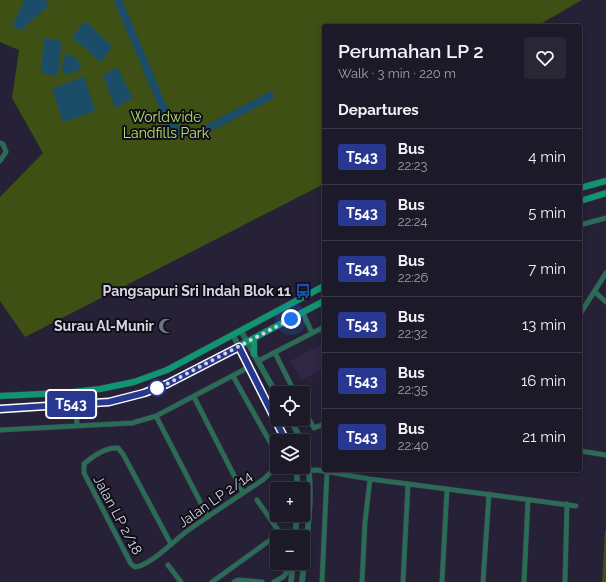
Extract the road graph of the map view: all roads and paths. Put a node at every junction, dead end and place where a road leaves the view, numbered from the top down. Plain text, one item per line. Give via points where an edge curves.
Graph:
1 (0, 143) edge
2 (0, 161) edge
3 (606, 181) edge
4 (582, 187) edge
5 (606, 193) edge
6 (582, 200) edge
7 (606, 218) edge
8 (582, 224) edge
9 (606, 273) edge
10 (322, 287) edge
11 (595, 292) junction
12 (606, 302) edge
13 (322, 303) edge
14 (582, 311) edge
15 (303, 313) junction
16 (322, 328) edge
17 (241, 331) junction
18 (312, 333) junction
19 (232, 335) junction
20 (254, 339) junction
21 (247, 342) junction
22 (239, 347) junction
23 (275, 353) junction
24 (254, 354) junction
25 (258, 361) junction
26 (249, 367) junction
27 (233, 376) junction
28 (272, 386) edge
29 (292, 386) edge
30 (63, 393) junction
31 (0, 396) edge
32 (194, 397) junction
33 (76, 404) junction
34 (63, 405) junction
35 (0, 409) edge
36 (156, 416) junction
37 (310, 421) edge
38 (77, 425) junction
39 (322, 425) edge
40 (0, 430) edge
41 (282, 434) edge
42 (582, 451) edge
43 (606, 455) edge
44 (310, 471) edge
45 (322, 472) edge
46 (327, 472) joint
47 (308, 474) edge
48 (370, 479) junction
49 (408, 484) junction
50 (447, 489) junction
51 (243, 493) junction
52 (488, 494) junction
53 (257, 500) dead end
54 (528, 500) junction
55 (568, 504) junction
56 (576, 506) dead end
57 (208, 517) junction
58 (171, 544) junction
59 (168, 565) dead end
60 (142, 566) joint
61 (288, 570) edge
62 (292, 570) edge
63 (181, 582) edge
64 (212, 582) edge
65 (234, 582) edge
66 (262, 582) edge
67 (274, 582) edge
68 (291, 582) edge
69 (302, 582) edge
70 (322, 582) edge
71 (362, 582) edge
72 (403, 582) edge
73 (442, 582) edge
74 (483, 582) edge
75 (524, 582) edge
76 (564, 582) edge

1 - 2 street via 6,152
3 - 4 main road
5 - 6 main road
7 - 8 street
9 - 11 street
10 - 17 main road
11 - 12 street
11 - 14 street
13 - 15 main road
15 - 18 street
15 - 20 main road
16 - 18 street
17 - 19 main road
17 - 21 street
18 - 23 street
19 - 22 street
19 - 30 main road via 167,370 134,382
20 - 21 main road
20 - 24 main road
21 - 22 main road
21 - 24 street
22 - 26 street
22 - 33 main road via 144,393 109,402
23 - 25 street
23 - 29 street
24 - 25 street
25 - 28 street
26 - 27 street
26 - 41 street
27 - 32 street
27 - 51 street, Jalan LP 2/14 via 276,456 272,472
30 - 31 main road
30 - 34 main road
32 - 36 street
32 - 51 street
33 - 34 main road
33 - 38 street
34 - 35 main road
36 - 38 street via 132,423
36 - 57 street
37 - 39 street via 314,428
38 - 40 street
42 - 43 street
44 - 45 street
46 - 48 street
46 - 70 street
47 - 69 street via 310,505
48 - 49 street
48 - 71 street
49 - 50 street
49 - 72 street
50 - 52 street
50 - 73 street
51 - 57 street, Jalan LP 2/14
52 - 54 street
52 - 74 street
53 - 64 street via 280,533
54 - 55 street
54 - 75 street
55 - 56 street
55 - 76 street
57 - 58 street, Jalan LP 2/14
58 - 60 street, Jalan LP 2/14
58 - 60 street, Jalan LP 2/18 via 118,448 111,447 90,459 84,464 84,473 131,564 135,567
59 - 63 street
61 - 67 street
62 - 68 street
65 - 66 street

